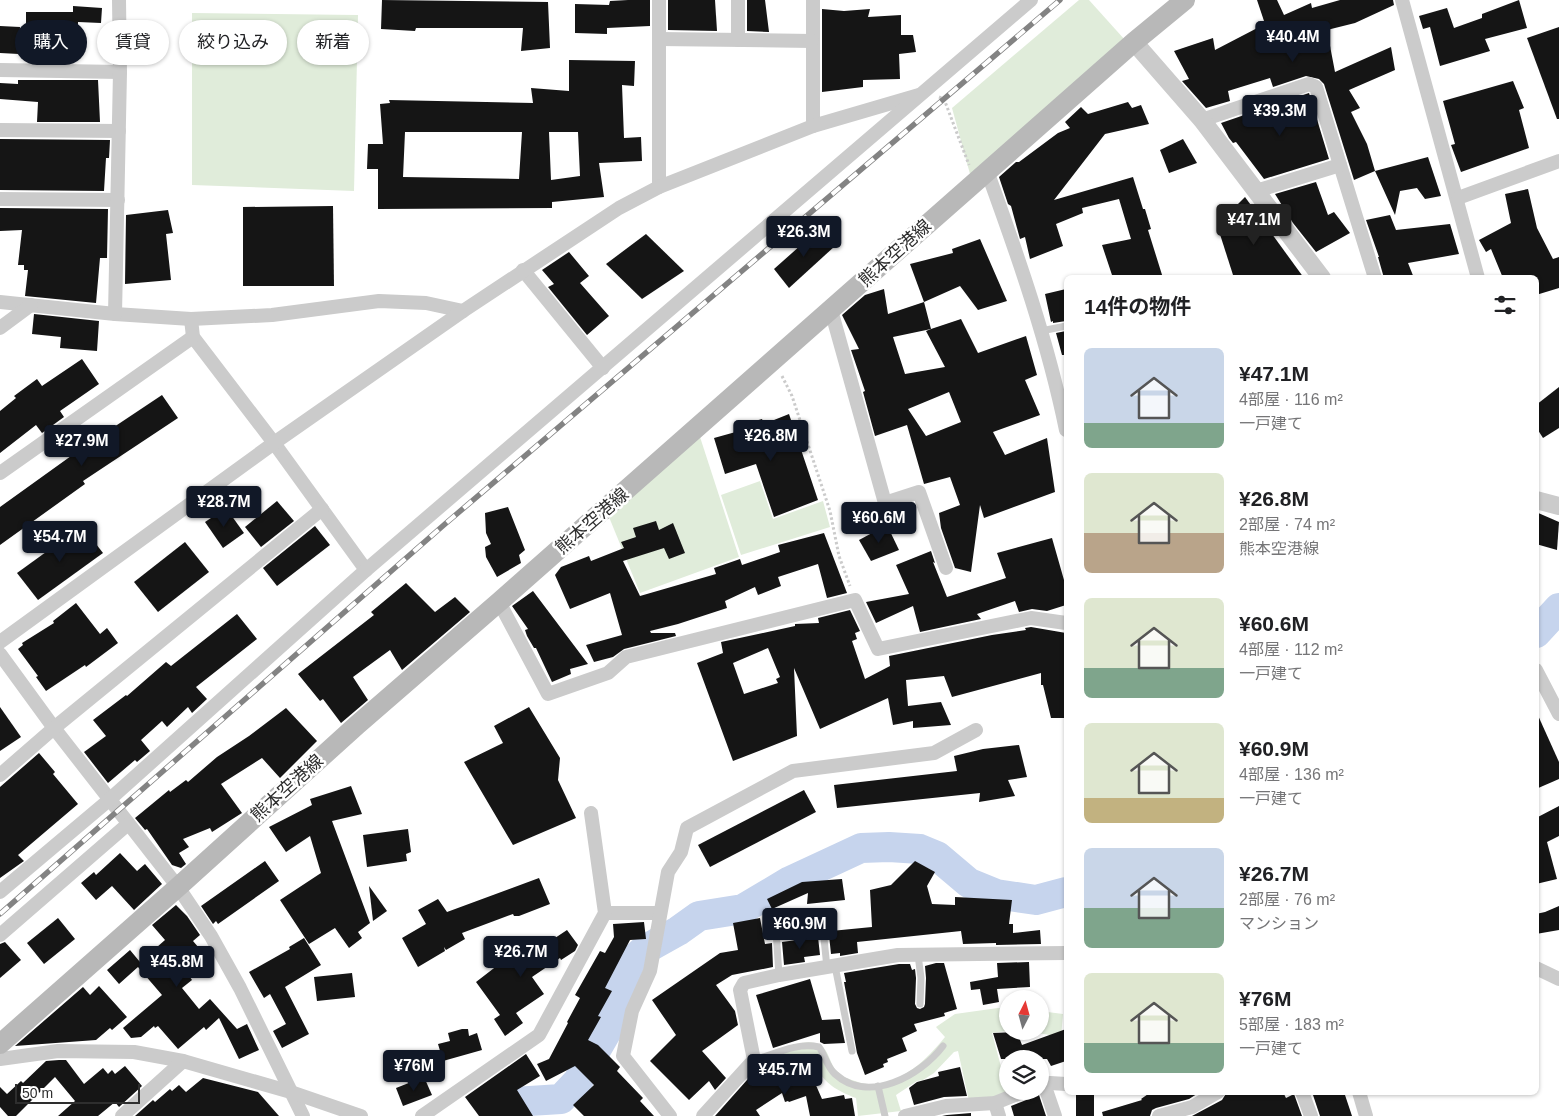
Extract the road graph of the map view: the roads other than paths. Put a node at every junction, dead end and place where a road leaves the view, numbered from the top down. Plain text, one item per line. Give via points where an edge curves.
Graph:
1 (119, 0) edge
2 (659, 0) edge
3 (738, 0) edge
4 (813, 0) edge
5 (1031, 0) edge
6 (1185, 0) edge
7 (1402, 0) edge
8 (659, 39) junction
9 (738, 40) junction
10 (812, 41) junction
11 (1134, 42) junction
12 (0, 70) edge
13 (120, 72) junction
14 (924, 93) junction
15 (1202, 120) junction
16 (813, 126) junction
17 (0, 130) edge
18 (119, 131) junction
19 (1559, 161) edge
20 (1340, 165) junction
21 (981, 176) junction
22 (659, 187) junction
23 (1256, 191) junction
24 (1458, 198) junction
25 (0, 199) edge
26 (118, 200) junction
27 (523, 270) junction
28 (1320, 275) edge
29 (1374, 275) edge
30 (1477, 275) edge
31 (0, 302) edge
32 (31, 305) junction
33 (831, 310) junction
34 (462, 311) junction
35 (115, 314) junction
36 (191, 319) junction
37 (1064, 326) edge
38 (0, 328) edge
39 (1041, 331) junction
40 (193, 338) junction
41 (602, 368) junction
42 (1064, 422) edge
43 (274, 443) junction
44 (0, 473) edge
45 (1539, 500) edge
46 (1559, 506) edge
47 (322, 509) junction
48 (946, 568) dead end
49 (366, 570) junction
50 (499, 602) junction
51 (1064, 623) edge
52 (0, 642) edge
53 (0, 654) edge
54 (1539, 676) edge
55 (1559, 714) edge
56 (54, 728) junction
57 (976, 730) dead end
58 (0, 776) edge
59 (109, 800) junction
60 (591, 813) dead end
61 (128, 824) junction
62 (178, 887) junction
63 (0, 892) edge
64 (605, 913) junction
65 (660, 913) junction
66 (775, 916) dead end
67 (822, 920) dead end
68 (0, 935) edge
69 (1064, 953) edge
70 (918, 955) junction
71 (831, 967) junction
72 (1539, 969) edge
73 (779, 975) junction
74 (1559, 979) edge
75 (920, 1004) dead end
76 (0, 1044) edge
77 (943, 1046) dead end
78 (852, 1051) dead end
79 (0, 1059) edge
80 (754, 1060) junction
81 (183, 1061) junction
82 (1064, 1084) edge
83 (1049, 1085) edge
84 (878, 1086) junction
85 (291, 1092) junction
86 (1213, 1095) edge
87 (1303, 1095) edge
88 (1360, 1095) edge
89 (1011, 1100) edge
90 (1048, 1100) edge
91 (997, 1109) edge
92 (122, 1116) edge
93 (303, 1116) edge
94 (361, 1116) edge
95 (422, 1116) edge
96 (670, 1116) edge
97 (704, 1116) edge
98 (885, 1116) edge
99 (904, 1116) edge
100 (1055, 1116) edge
101 (1159, 1116) edge
102 (1311, 1116) edge
103 (1366, 1116) edge

1 - 13 street
2 - 8 street
3 - 9 street
4 - 10 street
5 - 14 street
6 - 11 main road, 熊本空港線
7 - 24 street
8 - 9 street
8 - 22 street
9 - 10 street
10 - 16 street
11 - 15 street
11 - 21 main road, 熊本空港線
12 - 13 street
13 - 18 street
14 - 16 street
14 - 41 street
15 - 20 street via 1309,84 1316,87
15 - 23 street
16 - 22 street
17 - 18 street
18 - 26 street
19 - 24 street
20 - 23 street
20 - 29 street
21 - 33 main road, 熊本空港線
21 - 39 street via 1017,253
22 - 27 street via 619,208
23 - 28 street
24 - 30 street
25 - 26 street
26 - 35 street
27 - 34 street
27 - 41 street
31 - 32 street
32 - 35 street
32 - 38 street
33 - 48 street via 885,503 919,492
33 - 50 main road, 熊本空港線
34 - 36 street via 426,303 379,301 272,315
34 - 43 street
35 - 36 street
36 - 40 street
37 - 39 lane
39 - 42 street
40 - 43 street
40 - 44 street
41 - 49 street
43 - 47 street
43 - 52 street
45 - 46 street
47 - 49 street
47 - 56 street
49 - 59 street
50 - 51 street via 548,694 608,673 626,657 855,600 878,649 1031,618
50 - 62 main road, 熊本空港線
53 - 56 street
54 - 55 street
56 - 58 street
56 - 59 street
57 - 65 street via 934,753 793,771 687,828 681,852 668,872
59 - 61 street
59 - 63 street
60 - 64 street
61 - 62 street
61 - 68 street
62 - 76 main road, 熊本空港線
62 - 85 street via 216,944
64 - 65 street
64 - 95 street via 539,1035
65 - 96 street via 650,971 632,1012 623,1056
66 - 73 lane
67 - 71 lane
69 - 70 street
70 - 71 street via 898,955
70 - 75 lane
71 - 73 street
71 - 78 lane
72 - 74 street
73 - 80 street via 744,983 740,990
77 - 84 lane via 915,1072 901,1080
79 - 81 street via 58,1051 134,1052
80 - 84 lane via 808,1044 819,1047 833,1073 841,1079 863,1087
80 - 97 street
81 - 85 street
81 - 92 street
82 - 83 street
84 - 98 lane
85 - 93 street
85 - 94 street
86 - 101 street via 1192,1107
87 - 102 street
88 - 103 street
89 - 91 street
90 - 100 street
91 - 99 street via 946,1106

